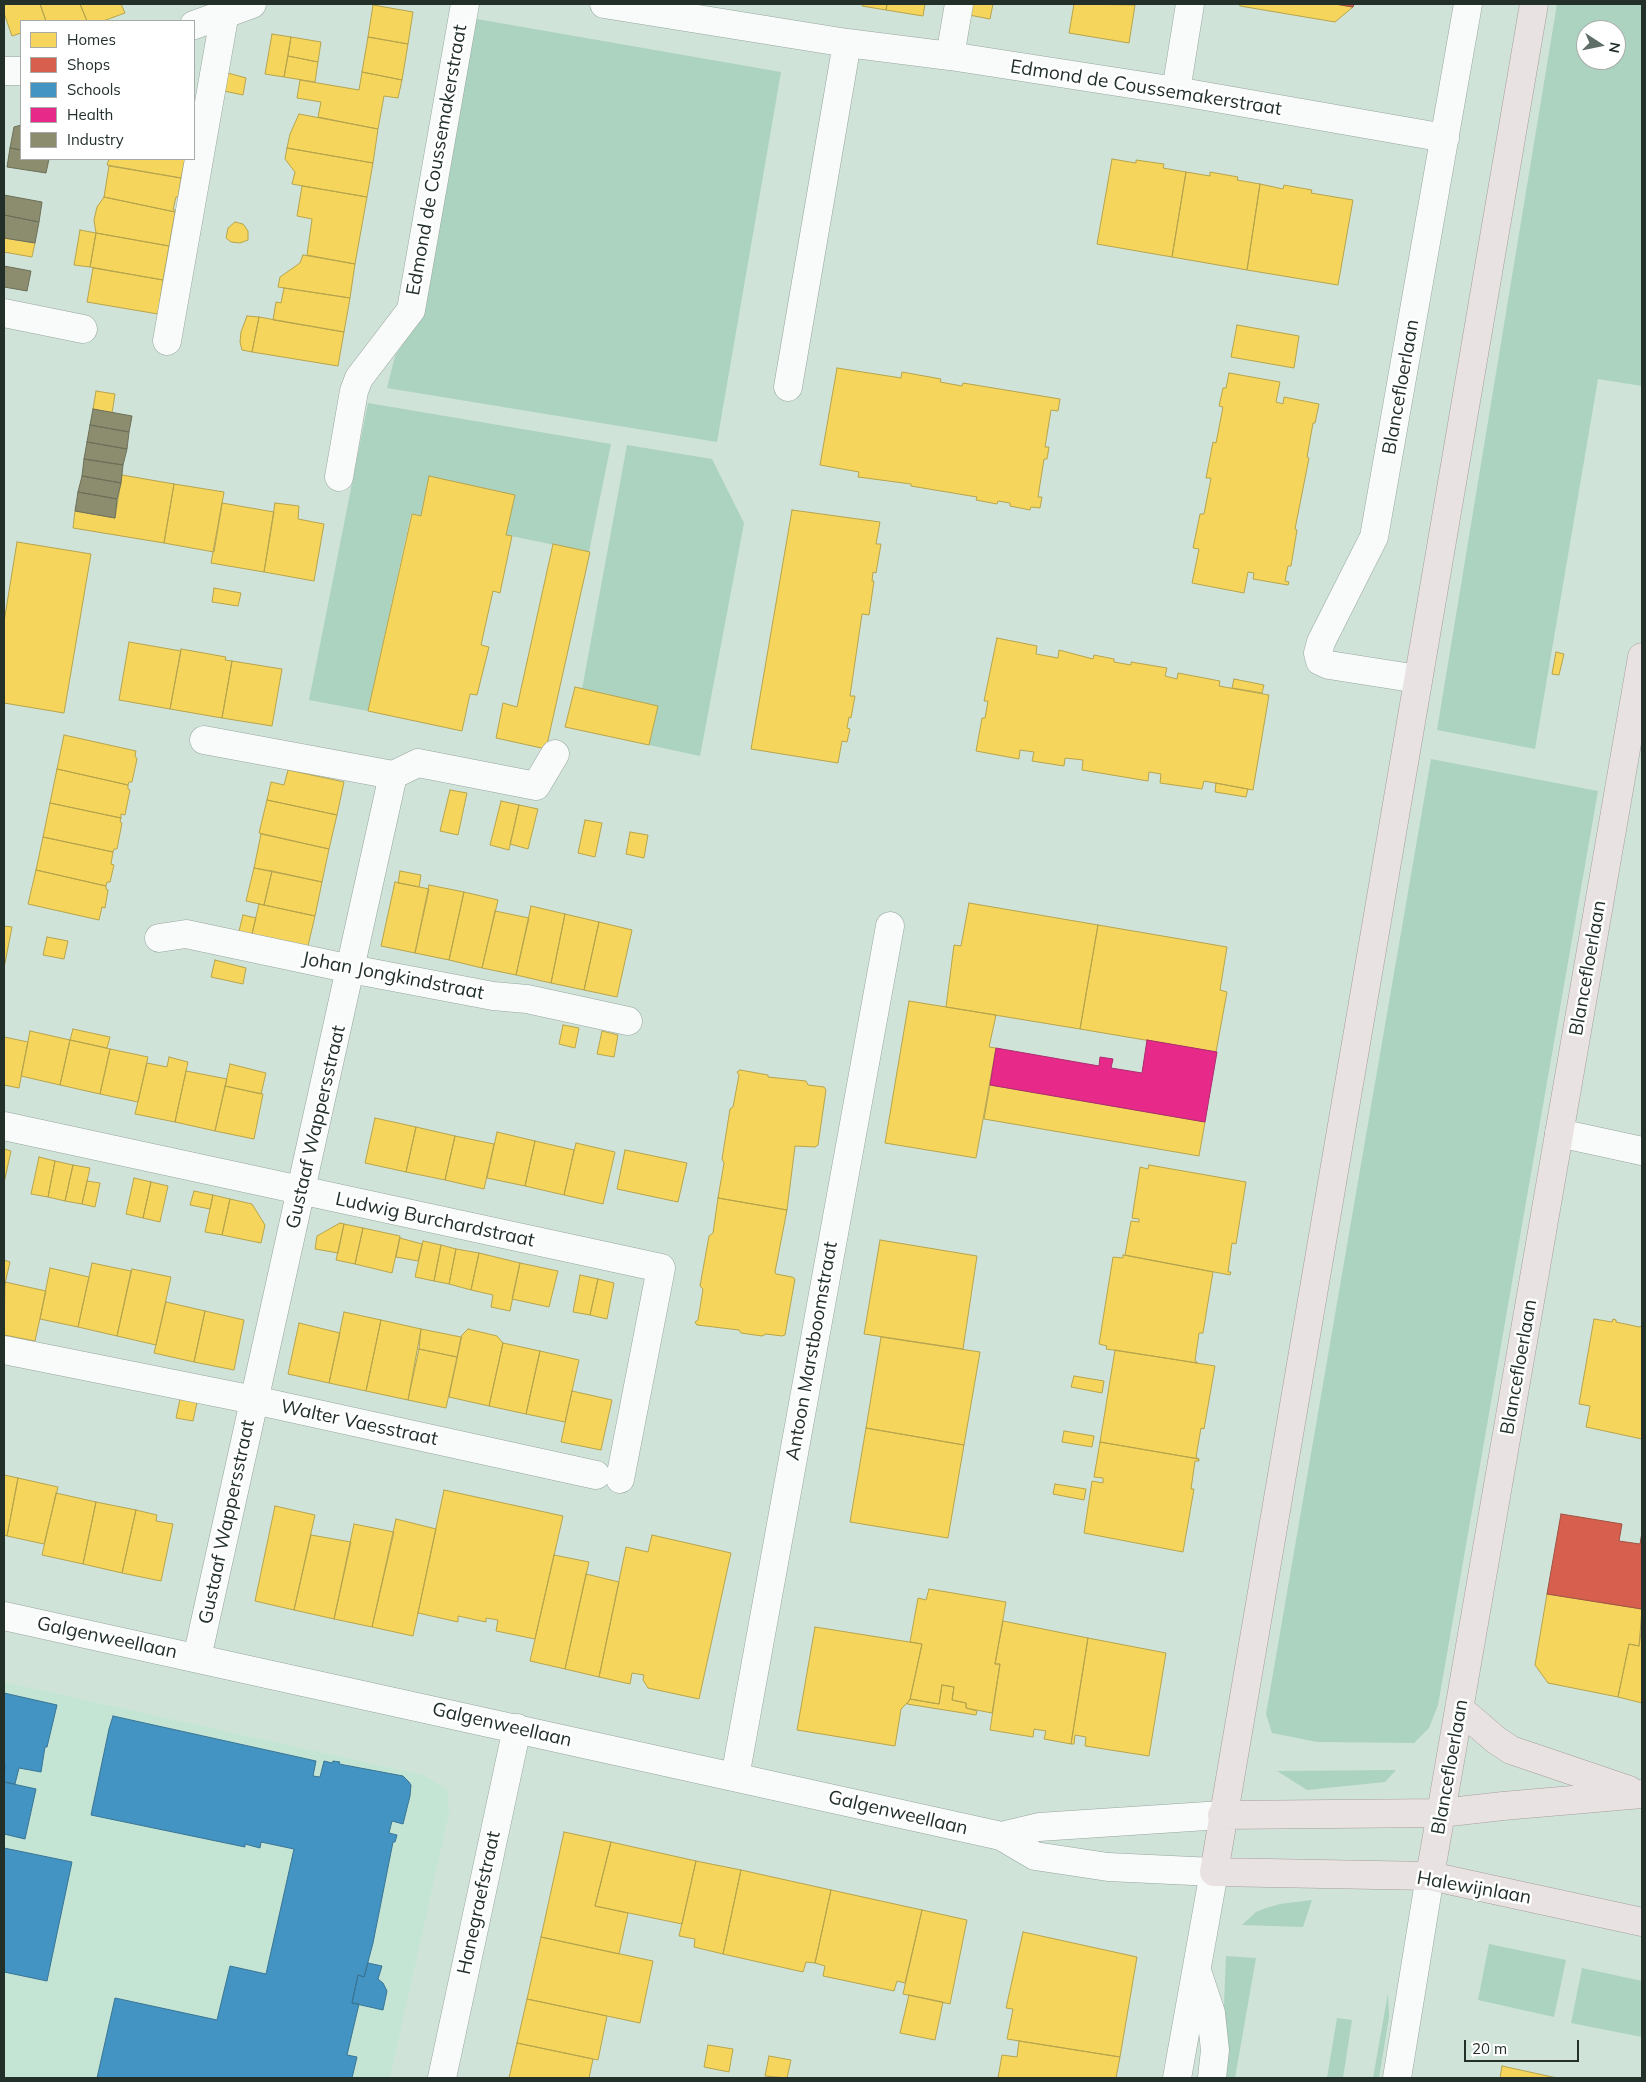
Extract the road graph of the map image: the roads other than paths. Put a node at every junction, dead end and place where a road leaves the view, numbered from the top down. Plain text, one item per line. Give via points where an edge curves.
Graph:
1 (252, 4) edge
2 (465, 4) edge
3 (604, 4) edge
4 (959, 4) edge
5 (1190, 4) edge
6 (1468, 4) edge
7 (1534, 4) edge
8 (224, 12) junction
9 (694, 12) edge
10 (195, 25) edge
11 (847, 44) junction
12 (950, 56) junction
13 (4, 71) edge
14 (20, 71) edge
15 (1176, 92) junction
16 (1445, 138) junction
17 (4, 313) edge
18 (83, 329) dead end
19 (167, 341) dead end
20 (788, 387) dead end
21 (339, 476) dead end
22 (1642, 657) edge
23 (1418, 679) junction
24 (1637, 716) edge
25 (204, 740) dead end
26 (555, 754) dead end
27 (393, 775) junction
28 (890, 926) dead end
29 (159, 938) dead end
30 (351, 969) junction
31 (628, 1020) dead end
32 (4, 1126) edge
33 (1559, 1133) junction
34 (1642, 1151) edge
35 (301, 1192) junction
36 (4, 1350) edge
37 (254, 1400) junction
38 (608, 1477) joint
39 (4, 1616) edge
40 (197, 1658) junction
41 (1461, 1710) junction
42 (517, 1728) junction
43 (735, 1777) junction
44 (1641, 1793) edge
45 (1440, 1813) junction
46 (1222, 1815) junction
47 (1000, 1836) junction
48 (1214, 1872) junction
49 (1430, 1876) junction
50 (1642, 1922) edge
51 (1195, 1967) junction
52 (442, 2078) edge
53 (1177, 2078) edge
54 (1212, 2078) edge
55 (1397, 2078) edge

1 - 8 street
2 - 21 street, Edmond de Coussemakerstraat via 411,310 359,378
3 - 9 street, Edmond de Coussemakerstraat
4 - 12 street
5 - 15 street
6 - 16 street, Blancefloerlaan
7 - 23 main road
8 - 10 street
8 - 19 street
9 - 11 street, Edmond de Coussemakerstraat
11 - 12 street, Edmond de Coussemakerstraat
11 - 20 street
12 - 15 street, Edmond de Coussemakerstraat
13 - 14 street
15 - 16 street, Edmond de Coussemakerstraat
16 - 23 street, Blancefloerlaan via 1374,537 1320,642 1318,653 1320,661 1329,665
17 - 18 street
22 - 24 main road, Blancefloerlaan
23 - 46 main road
24 - 33 main road, Blancefloerlaan
25 - 27 street
26 - 27 street via 536,786 418,763
27 - 30 street, Gustaaf Wappersstraat
28 - 43 street, Antoon Marstboomstraat
29 - 30 street, Johan Jongkindstraat via 186,934
30 - 31 street, Johan Jongkindstraat via 493,996 527,998
30 - 35 street, Gustaaf Wappersstraat
32 - 35 street, Ludwig Burchardstraat
33 - 34 street
33 - 41 main road, Blancefloerlaan
35 - 37 street, Gustaaf Wappersstraat
35 - 38 street, Ludwig Burchardstraat via 661,1268
36 - 37 street, Walter Vaesstraat
37 - 38 street, Walter Vaesstraat
37 - 40 street, Gustaaf Wappersstraat
39 - 40 street, Galgenweellaan
40 - 42 street, Galgenweellaan
41 - 44 main road via 1511,1750
41 - 45 main road, Blancefloerlaan
42 - 43 street, Galgenweellaan
42 - 52 street, Hanegraefstraat
43 - 47 street, Galgenweellaan
44 - 45 main road
45 - 46 main road
45 - 49 main road, Blancefloerlaan
46 - 47 street, Galgenweellaan via 1039,1827
46 - 48 main road
47 - 48 street, Galgenweellaan via 1035,1856 1071,1863
48 - 49 main road, Halewijnlaan
48 - 51 street
49 - 50 main road, Halewijnlaan
49 - 55 street, Blancefloerlaan
51 - 53 street
51 - 54 street via 1211,2013 1215,2050

